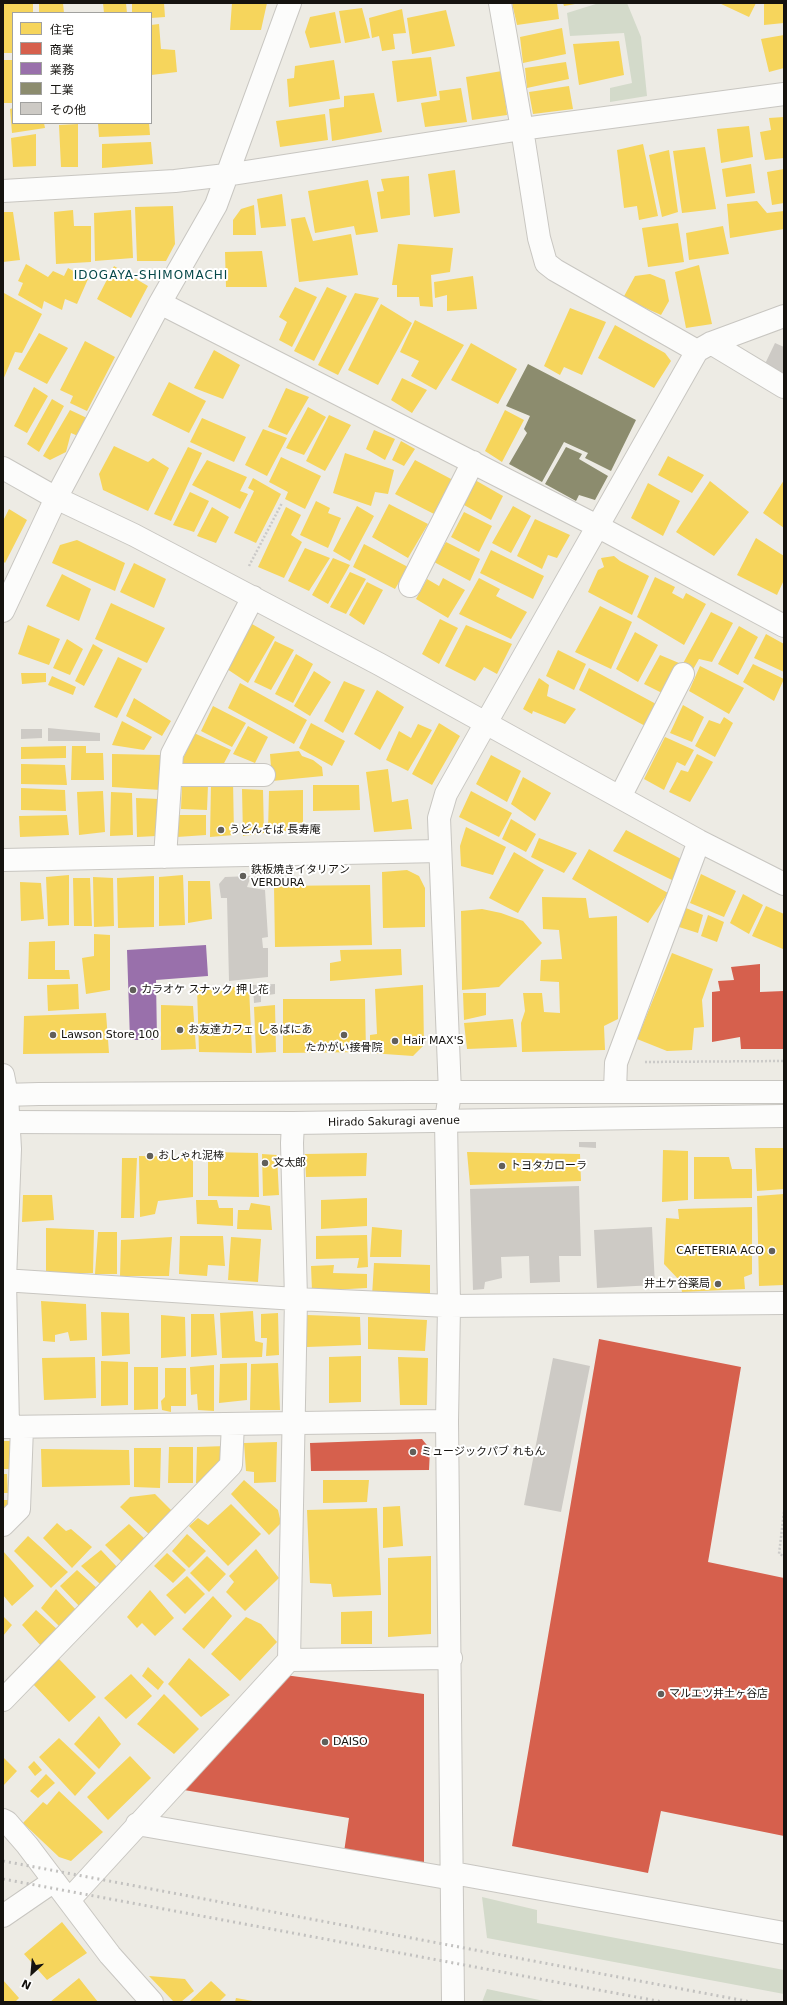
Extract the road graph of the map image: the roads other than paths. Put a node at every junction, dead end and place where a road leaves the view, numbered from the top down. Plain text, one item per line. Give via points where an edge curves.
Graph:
1 (290, 3) edge
2 (500, 3) edge
3 (784, 94) edge
4 (522, 129) junction
5 (226, 175) junction
6 (3, 191) edge
7 (160, 303) junction
8 (784, 316) edge
9 (704, 347) junction
10 (784, 388) edge
11 (473, 462) junction
12 (3, 468) edge
13 (56, 498) junction
14 (597, 526) junction
15 (410, 586) dead end
16 (253, 597) junction
17 (3, 611) edge
18 (784, 626) edge
19 (683, 674) dead end
20 (486, 722) junction
21 (171, 775) junction
22 (264, 775) dead end
23 (620, 797) junction
24 (699, 841) junction
25 (440, 851) junction
26 (164, 857) junction
27 (3, 860) edge
28 (784, 884) edge
29 (4, 1089) edge
30 (615, 1091) junction
31 (784, 1092) edge
32 (450, 1093) junction
33 (784, 1116) edge
34 (446, 1120) junction
35 (6, 1122) edge
36 (293, 1123) junction
37 (4, 1280) edge
38 (296, 1299) junction
39 (784, 1303) edge
40 (449, 1306) junction
41 (448, 1421) junction
42 (233, 1424) junction
43 (295, 1424) junction
44 (11, 1427) edge
45 (3, 1525) edge
46 (451, 1658) junction
47 (289, 1660) junction
48 (3, 1700) edge
49 (3, 1820) edge
50 (137, 1824) junction
51 (453, 1876) junction
52 (54, 1881) junction
53 (69, 1900) junction
54 (3, 1916) edge
55 (784, 1933) edge
56 (148, 2001) edge
57 (453, 2002) edge

1 - 5 street
2 - 4 street
3 - 4 street
4 - 5 street
4 - 9 street via 538,238 546,263
5 - 6 street via 175,181
5 - 7 street via 216,205
7 - 11 street
7 - 13 street
8 - 9 street
9 - 10 street
9 - 14 street
11 - 14 street
11 - 15 street
12 - 13 street
13 - 16 street
13 - 17 street
14 - 18 street
14 - 20 street
16 - 20 street
16 - 21 street via 172,754
19 - 23 street
20 - 23 street
20 - 25 street via 446,794 439,818
21 - 22 street
21 - 26 street
23 - 24 street
24 - 28 street
24 - 30 street via 616,1062
25 - 26 street
25 - 32 street
26 - 27 street
29 - 32 street via 46,1094
29 - 35 street
30 - 31 street
30 - 32 street
32 - 34 street
33 - 34 street, Hirado Sakuragi avenue
34 - 36 street, Hirado Sakuragi avenue
34 - 40 street
35 - 36 street, Hirado Sakuragi avenue
35 - 37 street via 10,1148
36 - 38 street
37 - 38 street
37 - 44 street
38 - 40 street
38 - 43 street
39 - 40 street
40 - 41 street
41 - 43 street
41 - 46 street
42 - 43 street
42 - 44 street
42 - 48 street via 231,1465
43 - 47 street
44 - 45 street via 19,1509
46 - 47 street
46 - 51 street
47 - 50 street
49 - 52 street via 27,1845
50 - 51 street
50 - 53 street
51 - 55 street
51 - 57 street
52 - 53 street
52 - 54 street
53 - 56 street

